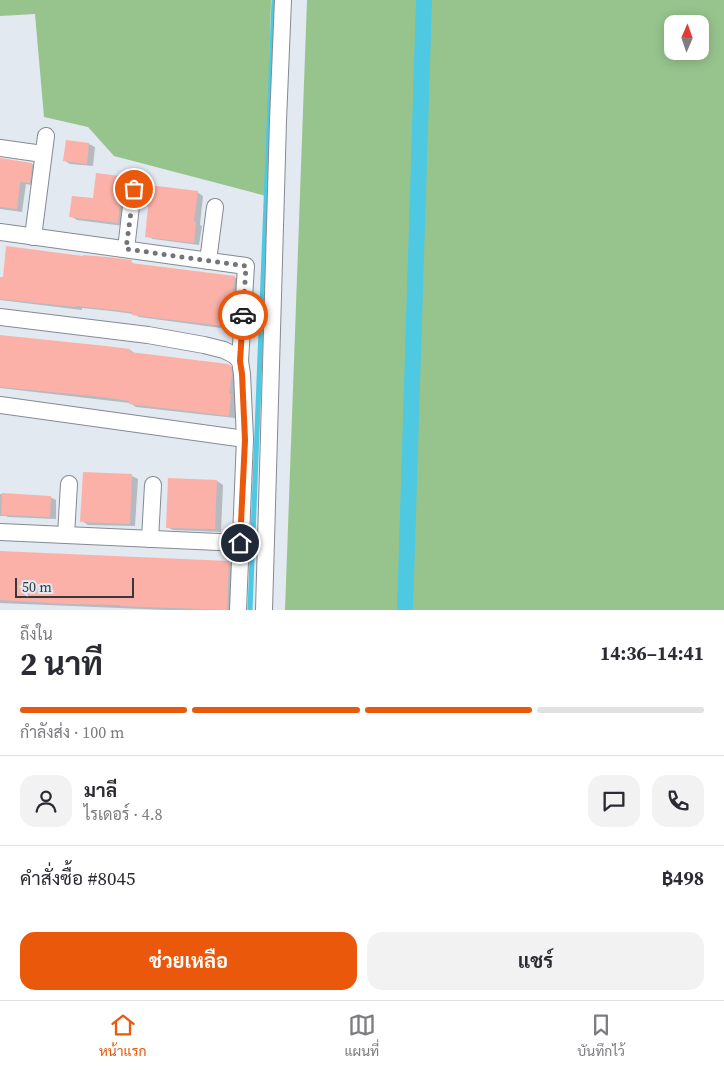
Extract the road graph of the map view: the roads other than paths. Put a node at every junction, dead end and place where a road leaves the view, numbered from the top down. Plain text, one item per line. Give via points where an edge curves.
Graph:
1 (283, 0) edge
2 (46, 136) dead end
3 (0, 148) edge
4 (44, 154) junction
5 (134, 189) dead end
6 (216, 207) dead end
7 (0, 232) edge
8 (33, 237) junction
9 (126, 249) junction
10 (208, 261) junction
11 (0, 316) edge
12 (240, 361) junction
13 (0, 405) edge
14 (245, 440) junction
15 (69, 484) dead end
16 (153, 485) dead end
17 (0, 532) edge
18 (66, 535) junction
19 (150, 539) junction
20 (240, 543) junction
21 (238, 610) edge
22 (264, 610) edge

1 - 22 street
2 - 4 street
3 - 4 street
4 - 8 street
5 - 9 street
6 - 10 street
7 - 8 street
8 - 9 street
9 - 10 street
10 - 12 street via 246,266
11 - 12 street via 195,343 224,350
12 - 14 street
13 - 14 street
14 - 20 street
15 - 18 street
16 - 19 street
17 - 18 street
18 - 19 street
19 - 20 street
20 - 21 street

